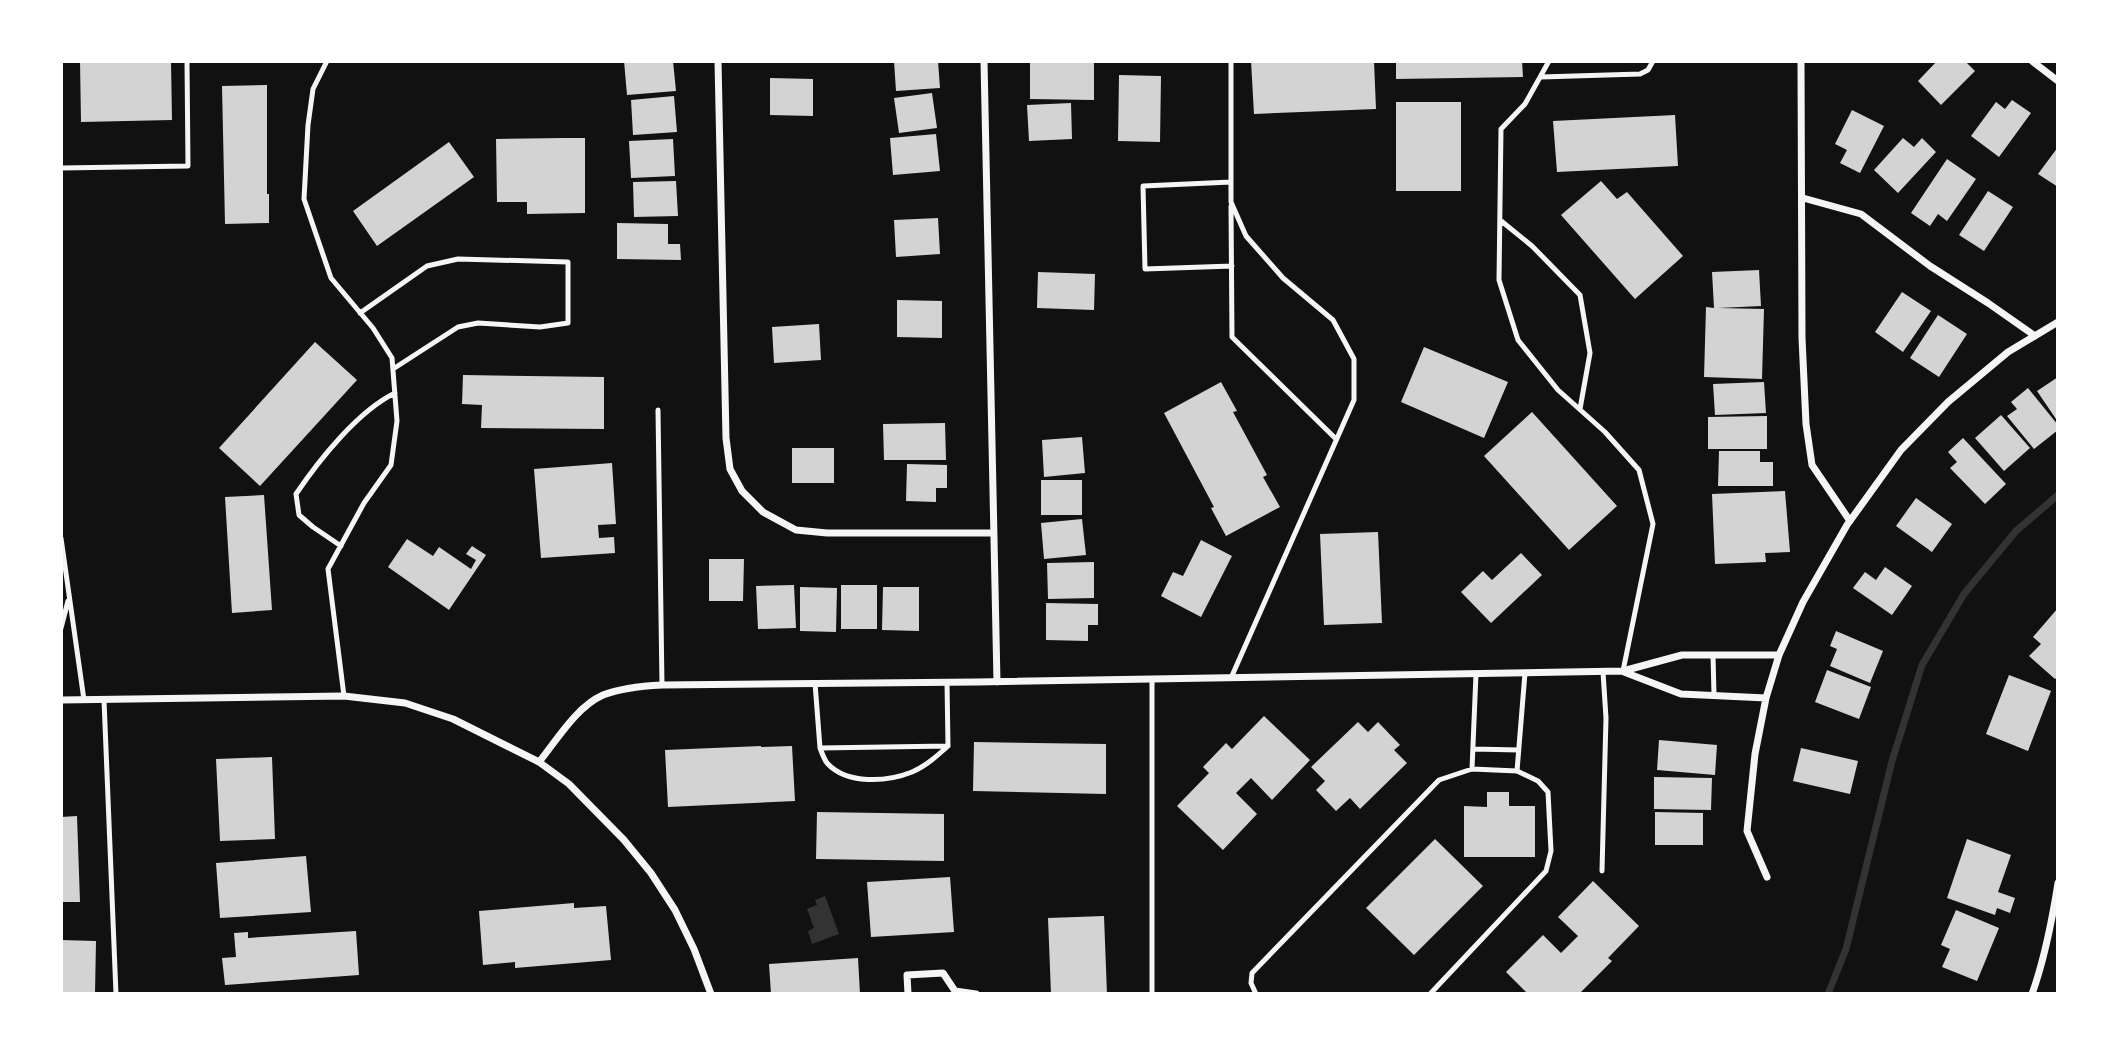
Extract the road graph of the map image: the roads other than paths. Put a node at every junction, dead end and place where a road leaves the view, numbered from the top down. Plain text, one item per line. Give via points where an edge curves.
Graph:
1 (187, 61) edge
2 (327, 61) edge
3 (718, 61) edge
4 (984, 61) edge
5 (1231, 61) edge
6 (1549, 61) edge
7 (1653, 61) edge
8 (1801, 61) edge
9 (2032, 61) edge
10 (1541, 78) junction
11 (2058, 81) edge
12 (61, 168) edge
13 (1231, 182) junction
14 (1803, 198) junction
15 (1231, 202) junction
16 (1500, 220) junction
17 (1231, 266) junction
18 (360, 313) junction
19 (2058, 322) edge
20 (2035, 336) junction
21 (393, 369) junction
22 (395, 393) junction
23 (1580, 409) junction
24 (658, 410) dead end
25 (1336, 439) junction
26 (1850, 521) junction
27 (993, 533) junction
28 (61, 538) edge
29 (341, 546) junction
30 (68, 598) junction
31 (61, 628) edge
32 (1713, 655) junction
33 (1779, 655) junction
34 (1623, 671) junction
35 (1604, 672) junction
36 (1525, 673) junction
37 (1476, 674) junction
38 (1231, 678) junction
39 (1152, 679) junction
40 (947, 682) junction
41 (997, 682) junction
42 (815, 683) junction
43 (662, 685) junction
44 (1714, 695) junction
45 (344, 696) junction
46 (1766, 698) junction
47 (61, 700) edge
48 (84, 700) junction
49 (104, 700) junction
50 (948, 746) junction
51 (820, 748) junction
52 (1473, 749) junction
53 (1519, 750) junction
54 (539, 762) junction
55 (1472, 769) junction
56 (1517, 771) junction
57 (1602, 871) dead end
58 (1767, 877) dead end
59 (2058, 883) edge
60 (116, 994) edge
61 (711, 994) edge
62 (908, 994) edge
63 (976, 994) edge
64 (1152, 994) edge
65 (1256, 994) edge
66 (1430, 994) edge
67 (2032, 994) edge

1 - 12 lane via 188,166
2 - 18 lane via 313,89 304,199 331,278
3 - 27 street via 726,438 730,469 742,491 762,512 796,530
4 - 27 street
5 - 13 lane
6 - 10 lane
7 - 10 lane via 1648,71 1640,74
8 - 14 street
9 - 11 street
10 - 16 lane via 1501,129
13 - 15 lane
13 - 17 lane via 1143,186 1145,269
14 - 20 street via 1861,214
14 - 26 street via 1806,424 1812,465
15 - 17 lane
15 - 25 lane via 1246,236 1283,278 1333,320 1354,359 1354,400
16 - 23 lane via 1499,280 1518,340 1558,390
16 - 23 lane via 1580,295 1590,353
17 - 25 lane via 1232,337
18 - 21 lane via 393,358
18 - 21 lane via 427,266 458,259 568,262 568,323 458,327
19 - 20 street
20 - 26 street via 2008,352 1948,402 1901,450
21 - 22 lane
22 - 29 lane via 397,421 391,465
22 - 29 lane via 359,420 316,465 296,494 299,515
23 - 34 lane via 1639,470 1653,524
24 - 43 lane
25 - 38 lane
26 - 33 street
27 - 41 street
28 - 30 lane
29 - 45 lane via 328,569
30 - 31 lane
30 - 48 lane
32 - 33 street
32 - 34 street via 1682,655
32 - 44 lane
33 - 46 street
34 - 35 street
34 - 44 street via 1681,694
35 - 36 street
35 - 57 lane
36 - 37 street
36 - 53 lane
37 - 38 street
37 - 52 lane
38 - 39 street
39 - 41 street
39 - 64 lane
40 - 41 street
40 - 42 street
40 - 50 lane
42 - 43 street
42 - 51 lane
43 - 54 street via 601,696 580,712
44 - 46 street
45 - 49 street
45 - 54 street via 405,704 453,719
46 - 58 street via 1747,831
47 - 48 street
48 - 49 street
49 - 60 lane
50 - 51 lane
50 - 51 lane via 911,772 883,779 843,775 827,762
52 - 53 lane
52 - 55 lane
53 - 56 lane
54 - 61 street via 569,784 651,873 694,949
55 - 56 lane
55 - 65 lane via 1439,780 1252,973
56 - 66 lane via 1548,792 1551,851 1546,871
59 - 67 street via 2053,920
62 - 63 street via 907,975 943,973 955,991

